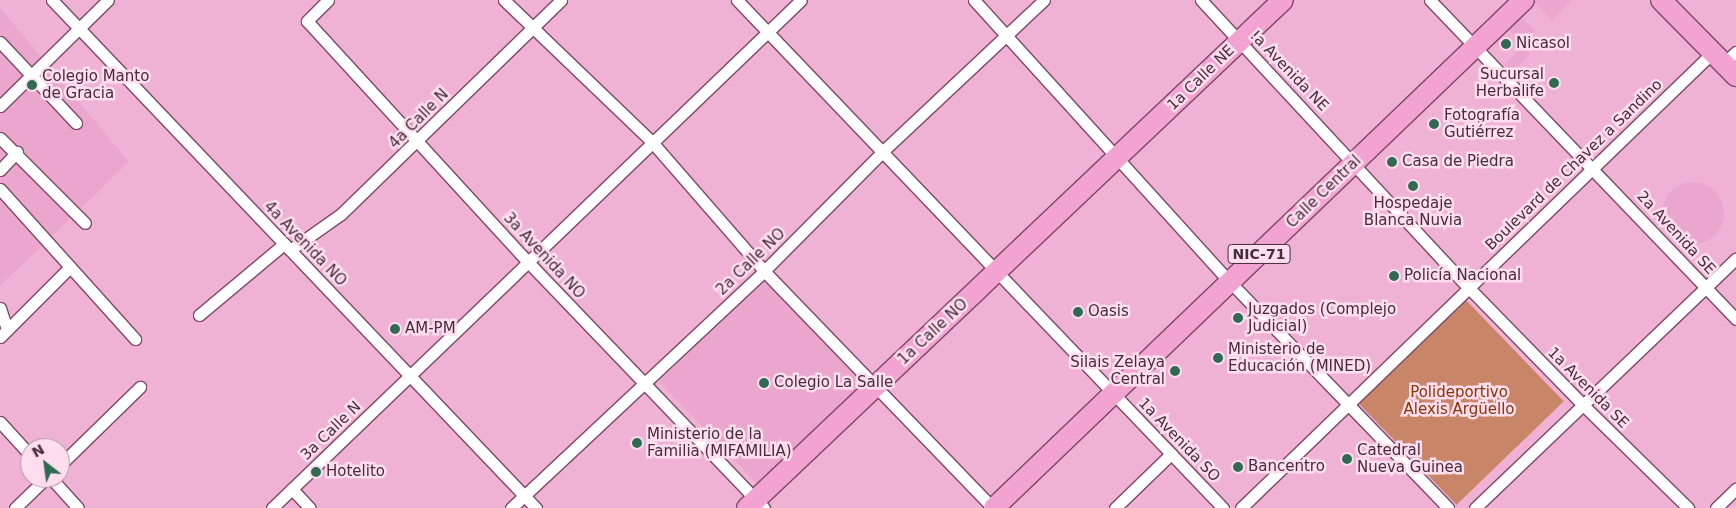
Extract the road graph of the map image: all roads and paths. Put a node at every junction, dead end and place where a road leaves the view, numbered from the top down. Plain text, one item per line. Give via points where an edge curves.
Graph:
1 (52, 0) edge
2 (108, 0) edge
3 (328, 0) edge
4 (504, 0) edge
5 (560, 0) edge
6 (737, 0) edge
7 (801, 0) edge
8 (974, 0) edge
9 (1044, 0) edge
10 (1201, 0) edge
11 (1283, 0) edge
12 (1430, 0) edge
13 (1524, 0) edge
14 (1661, 0) edge
15 (79, 28) junction
16 (531, 28) junction
17 (767, 32) junction
18 (1009, 35) junction
19 (1240, 41) junction
20 (0, 42) edge
21 (1475, 47) junction
22 (1727, 61) edge
23 (31, 76) junction
24 (0, 106) edge
25 (76, 123) dead end
26 (0, 138) edge
27 (418, 141) junction
28 (652, 142) junction
29 (17, 152) junction
30 (882, 152) junction
31 (1119, 156) junction
32 (1355, 162) junction
33 (1593, 168) junction
34 (0, 170) edge
35 (0, 190) edge
36 (85, 223) dead end
37 (287, 247) junction
38 (1736, 259) edge
39 (528, 262) junction
40 (70, 267) junction
41 (764, 271) junction
42 (997, 272) junction
43 (1230, 282) junction
44 (1706, 287) junction
45 (1469, 288) junction
46 (0, 308) edge
47 (199, 315) dead end
48 (1736, 319) edge
49 (4, 334) edge
50 (135, 339) dead end
51 (410, 376) junction
52 (644, 383) junction
53 (876, 386) junction
54 (140, 387) dead end
55 (1113, 394) junction
56 (1348, 404) junction
57 (1582, 405) junction
58 (0, 422) edge
59 (20, 444) edge
60 (1171, 454) junction
61 (70, 455) edge
62 (36, 488) edge
63 (60, 488) edge
64 (292, 489) junction
65 (1736, 489) edge
66 (524, 496) junction
67 (756, 505) edge
68 (15, 508) edge
69 (78, 508) edge
70 (272, 508) edge
71 (310, 508) edge
72 (511, 508) edge
73 (536, 508) edge
74 (993, 508) edge
75 (1115, 508) edge
76 (1223, 508) edge
77 (1241, 508) edge
78 (1448, 508) edge
79 (1475, 508) edge
80 (1688, 508) edge
81 (1716, 508) edge

1 - 15 street, 4a Avenida NO
2 - 15 street
3 - 27 street, 3a Avenida NO via 307,21
4 - 16 street
5 - 16 street, 4a Calle N
6 - 17 street, 1a Avenida SO
7 - 17 street, 3a Calle N
8 - 18 street
9 - 18 street, 2a Calle NO
10 - 19 street, !a Avenida NE
11 - 19 highway, 1a Calle NE
12 - 21 street, 2a Avenida SE
13 - 21 highway, Calle Central / NIC-71
14 - 22 highway
15 - 23 street
15 - 37 street, 4a Avenida NO
16 - 27 street, 4a Calle N
16 - 28 street
17 - 28 street, 3a Calle N
17 - 30 street, 1a Avenida SO
18 - 30 street, 2a Calle NO
18 - 31 street
19 - 31 highway, 1a Calle NE
19 - 32 street, !a Avenida NE
20 - 23 street
21 - 32 highway, Calle Central / NIC-71
21 - 33 street, 2a Avenida SE
22 - 33 street, Boulevard de Chavez a Sandino
23 - 24 street
23 - 25 street
26 - 29 street
27 - 37 street, 4a Calle N via 341,214
27 - 39 street, 3a Avenida NO
28 - 39 street, 3a Calle N
28 - 41 street
29 - 34 street
29 - 36 street
30 - 41 street, 2a Calle NO
30 - 42 street, 1a Avenida SO
31 - 42 highway, 1a Calle NO
31 - 43 street
32 - 43 highway, Calle Central / NIC-71
32 - 45 street, !a Avenida NE
33 - 44 street, 2a Avenida SE
33 - 45 street, Boulevard de Chavez a Sandino
35 - 40 street
37 - 47 street, 4a Calle N
37 - 51 street, 4a Avenida NO
38 - 44 street
39 - 51 street, 3a Calle N
39 - 52 street, 3a Avenida NO
40 - 49 street
40 - 50 street
41 - 52 street, 2a Calle NO
41 - 53 street
42 - 53 highway, 1a Calle NO
42 - 55 street, 1a Avenida SO
43 - 55 highway, Calle Central / NIC-71
43 - 56 street
44 - 48 street, 2a Avenida SE
44 - 57 street
45 - 56 street, Boulevard de Chavez a Sandino
45 - 57 street, 1a Avenida SE
46 - 49 street
51 - 64 street, 3a Calle N
51 - 66 street, 4a Avenida NO
52 - 66 street, 2a Calle NO
52 - 67 street, 3a Avenida NO
53 - 67 highway, 1a Calle NO
53 - 74 street
54 - 61 street
55 - 60 street, 1a Avenida SO
55 - 74 highway, Calle Central / NIC-71
56 - 77 street, Boulevard de Chavez a Sandino
56 - 78 street
57 - 79 street
57 - 80 street, 1a Avenida SE
58 - 59 street
60 - 75 street
60 - 76 street, 1a Avenida SO
62 - 68 street
63 - 69 street
64 - 70 street, 3a Calle N
64 - 71 street
65 - 81 street
66 - 72 street, 2a Calle NO
66 - 73 street, 4a Avenida NO

